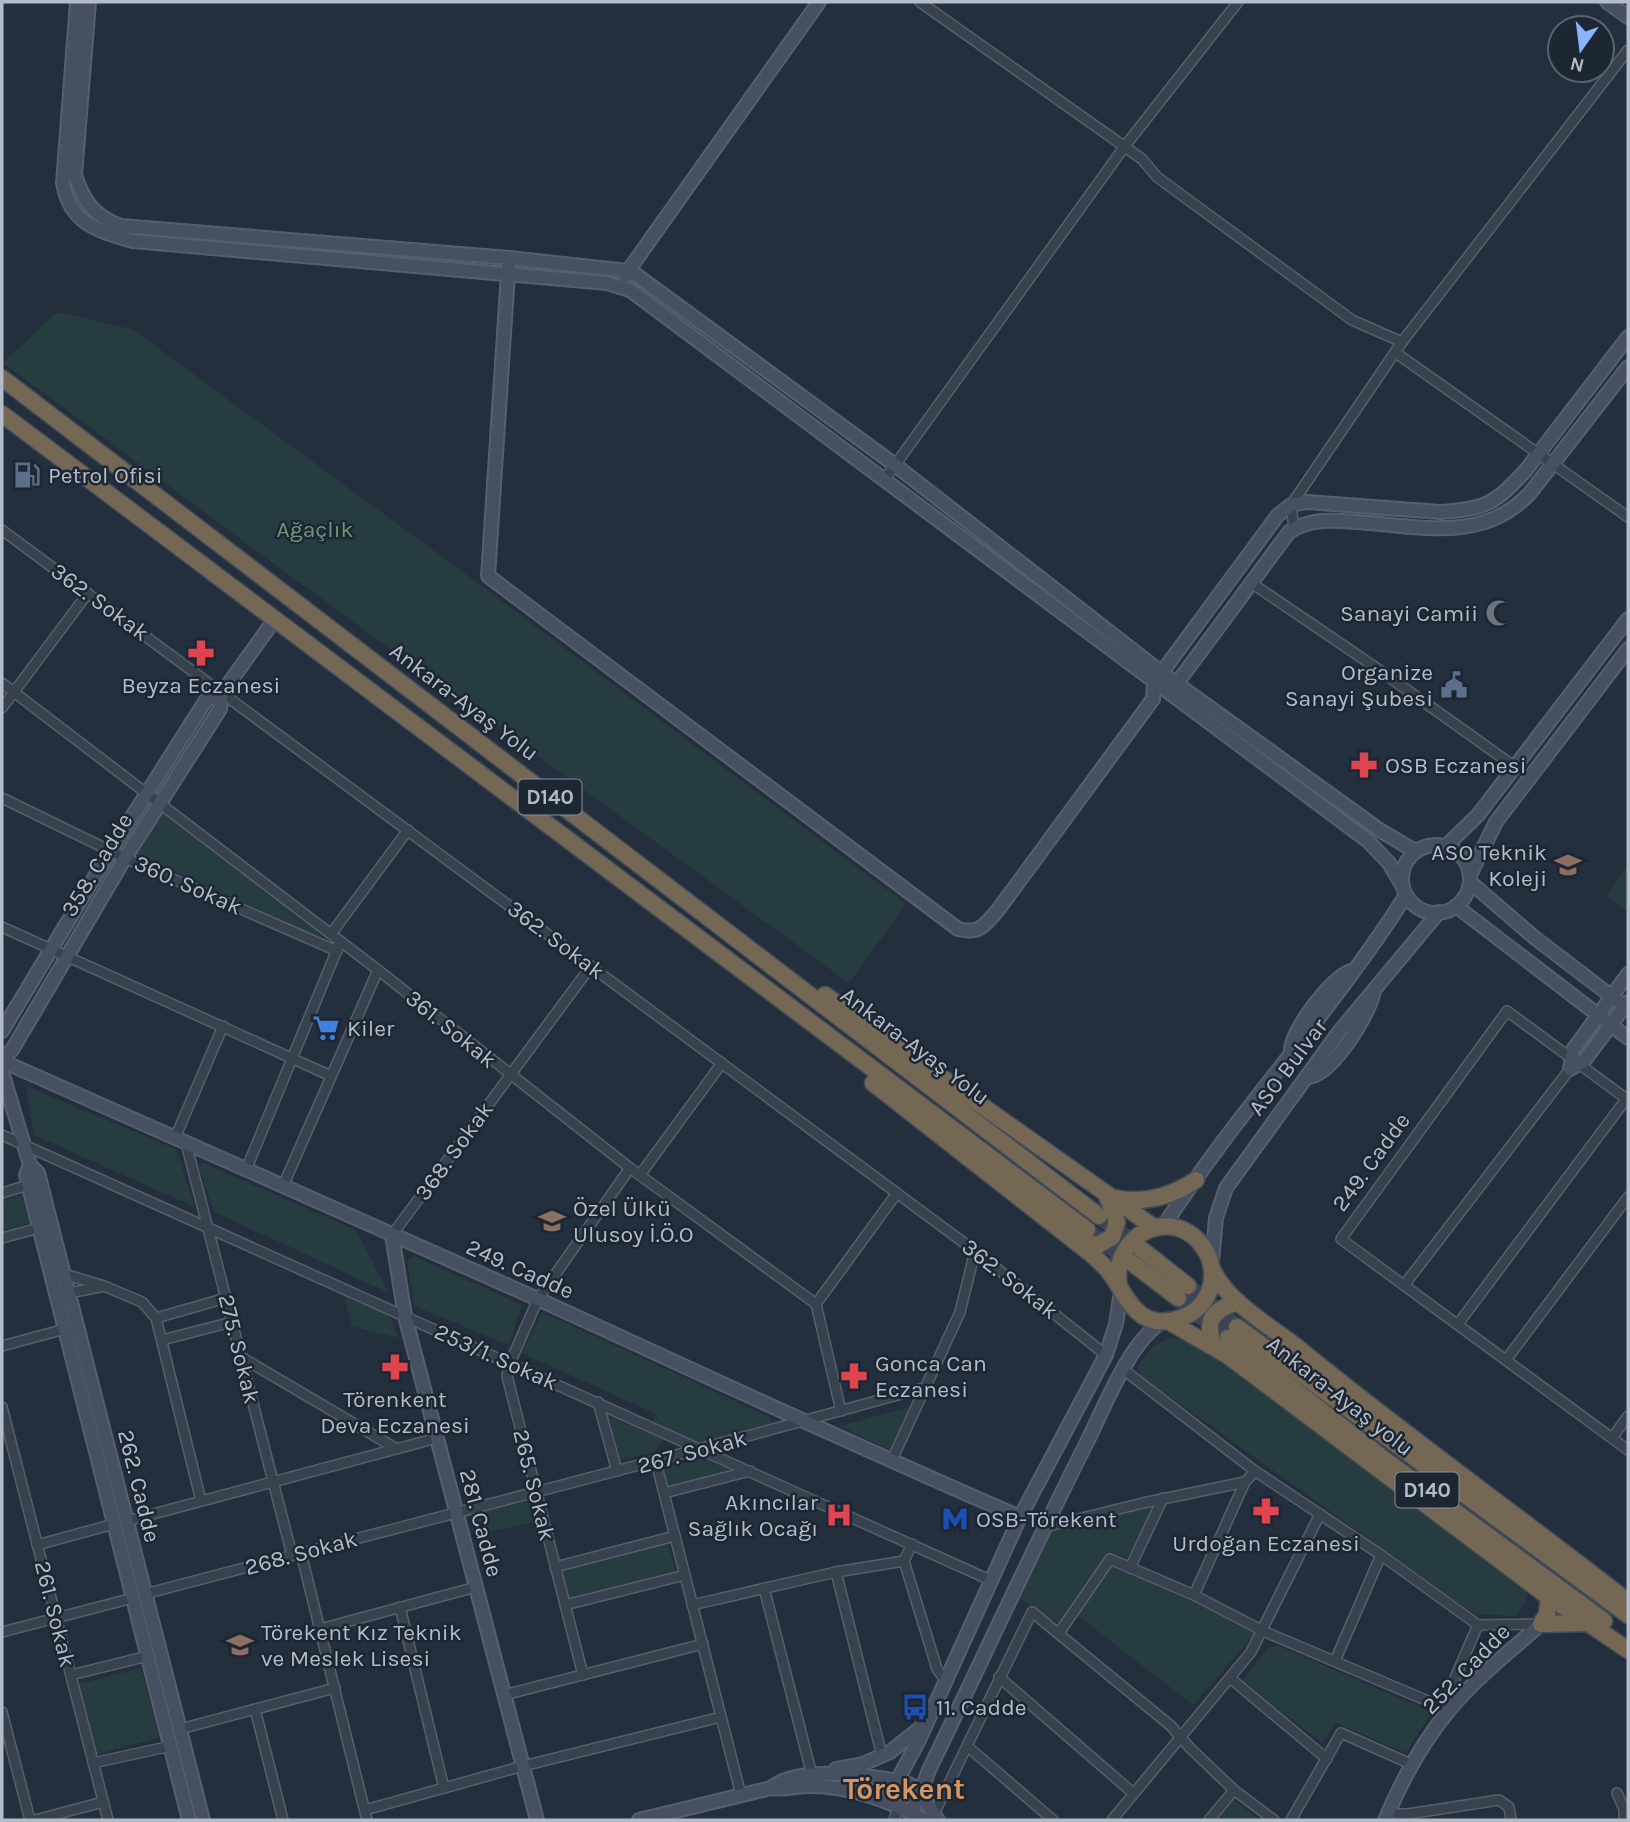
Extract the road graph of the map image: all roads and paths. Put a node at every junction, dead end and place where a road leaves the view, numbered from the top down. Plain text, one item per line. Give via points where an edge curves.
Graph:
1 (76, 2) edge
2 (89, 2) edge
3 (819, 2) edge
4 (920, 2) edge
5 (1238, 2) edge
6 (1608, 2) edge
7 (1628, 17) edge
8 (1628, 50) edge
9 (1125, 146) junction
10 (509, 258) junction
11 (628, 271) junction
12 (507, 276) junction
13 (623, 287) junction
14 (1628, 337) edge
15 (1402, 342) junction
16 (1396, 353) junction
17 (1628, 367) edge
18 (2, 378) edge
19 (2, 414) edge
20 (1540, 453) junction
21 (1553, 463) junction
22 (895, 465) junction
23 (885, 479) junction
24 (1291, 505) junction
25 (1628, 517) edge
26 (1294, 529) junction
27 (2, 530) edge
28 (1250, 582) junction
29 (88, 593) junction
30 (1628, 619) edge
31 (275, 620) junction
32 (1628, 649) edge
33 (1158, 677) junction
34 (2, 683) edge
35 (1173, 689) junction
36 (14, 692) junction
37 (222, 693) junction
38 (1153, 699) junction
39 (2, 708) edge
40 (1515, 767) junction
41 (146, 794) junction
42 (2, 798) edge
43 (159, 802) junction
44 (408, 830) junction
45 (1446, 846) junction
46 (111, 850) junction
47 (1415, 852) junction
48 (125, 858) junction
49 (1470, 879) junction
50 (1404, 890) junction
51 (1456, 906) junction
52 (1439, 912) junction
53 (2, 927) edge
54 (331, 934) junction
55 (339, 946) junction
56 (51, 949) junction
57 (67, 956) junction
58 (591, 966) junction
59 (378, 970) junction
60 (1628, 975) edge
61 (802, 989) junction
62 (1612, 997) junction
63 (1627, 1006) edge
64 (1598, 1016) junction
65 (1611, 1025) junction
66 (223, 1026) junction
67 (2, 1031) edge
68 (1628, 1038) edge
69 (291, 1058) junction
70 (2, 1059) edge
71 (722, 1063) junction
72 (1573, 1063) junction
73 (2, 1072) edge
74 (331, 1076) junction
75 (510, 1076) junction
76 (1628, 1099) edge
77 (2, 1135) edge
78 (180, 1141) junction
79 (24, 1145) junction
80 (30, 1165) junction
81 (631, 1168) junction
82 (246, 1170) junction
83 (640, 1175) junction
84 (1196, 1180) junction
85 (28, 1185) junction
86 (283, 1186) junction
87 (2, 1193) edge
88 (897, 1193) junction
89 (1109, 1196) junction
90 (1628, 1197) edge
91 (1099, 1216) tunnel mouth
92 (1159, 1227) junction
93 (39, 1228) junction
94 (208, 1228) junction
95 (393, 1235) junction
96 (1082, 1237) junction
97 (2, 1238) edge
98 (975, 1251) junction
99 (1136, 1255) tunnel mouth
100 (1212, 1268) junction
101 (64, 1274) junction
102 (1405, 1284) junction
103 (104, 1286) junction
104 (1120, 1289) junction
105 (1183, 1292) tunnel mouth
106 (69, 1293) junction
107 (226, 1298) junction
108 (538, 1299) junction
109 (1238, 1302) junction
110 (816, 1304) junction
111 (405, 1316) junction
112 (156, 1318) junction
113 (1166, 1321) junction
114 (232, 1322) junction
115 (1458, 1324) junction
116 (65, 1329) junction
117 (162, 1340) junction
118 (2, 1346) edge
119 (1214, 1347) junction
120 (1105, 1354) junction
121 (241, 1357) junction
122 (1506, 1360) junction
123 (510, 1363) junction
124 (1124, 1370) junction
125 (926, 1387) junction
126 (598, 1402) junction
127 (2, 1407) edge
128 (841, 1411) junction
129 (1628, 1416) edge
130 (807, 1422) junction
131 (4, 1425) edge
132 (437, 1438) junction
133 (1612, 1438) junction
134 (397, 1448) junction
135 (704, 1450) junction
136 (1628, 1450) edge
137 (656, 1462) junction
138 (891, 1462) junction
139 (617, 1471) junction
140 (751, 1471) junction
141 (1255, 1471) junction
142 (273, 1482) junction
143 (1245, 1482) junction
144 (536, 1492) junction
145 (664, 1493) junction
146 (1163, 1498) junction
147 (201, 1501) junction
148 (456, 1511) junction
149 (1320, 1514) junction
150 (1020, 1517) junction
151 (120, 1522) junction
152 (1045, 1527) junction
153 (675, 1536) junction
154 (912, 1544) junction
155 (37, 1545) junction
156 (297, 1554) junction
157 (1381, 1555) junction
158 (904, 1561) junction
159 (555, 1567) junction
160 (1130, 1568) junction
161 (836, 1573) junction
162 (685, 1575) junction
163 (990, 1580) junction
164 (476, 1587) junction
165 (764, 1588) junction
166 (1194, 1595) junction
167 (139, 1596) junction
168 (1549, 1597) junction
169 (1628, 1602) edge
170 (565, 1605) junction
171 (692, 1605) junction
172 (400, 1607) junction
173 (1628, 1615) edge
174 (56, 1618) junction
175 (1590, 1623) junction
176 (1541, 1624) junction
177 (1478, 1625) junction
178 (320, 1629) junction
179 (1263, 1631) junction
180 (2, 1632) edge
181 (1059, 1633) junction
182 (1628, 1639) edge
183 (703, 1644) junction
184 (1628, 1650) edge
185 (148, 1656) junction
186 (1335, 1661) junction
187 (71, 1675) junction
188 (583, 1675) junction
189 (999, 1677) junction
190 (1230, 1678) junction
191 (946, 1681) junction
192 (335, 1688) junction
193 (504, 1695) junction
194 (255, 1709) junction
195 (1449, 1710) junction
196 (2, 1712) edge
197 (721, 1717) junction
198 (927, 1722) junction
199 (180, 1729) junction
200 (1181, 1736) junction
201 (171, 1746) junction
202 (967, 1746) junction
203 (883, 1756) junction
204 (1327, 1759) junction
205 (93, 1763) junction
206 (1413, 1765) junction
207 (523, 1766) junction
208 (812, 1775) junction
209 (897, 1781) junction
210 (444, 1787) junction
211 (771, 1788) junction
212 (1234, 1790) junction
213 (919, 1793) junction
214 (1133, 1793) junction
215 (1617, 1793) dead end
216 (741, 1796) junction
217 (103, 1802) junction
218 (365, 1810) junction
219 (897, 1811) edge
220 (1387, 1815) edge
221 (674, 1816) edge
222 (932, 1818) edge
223 (32, 1820) edge
224 (108, 1820) edge
225 (189, 1820) edge
226 (203, 1820) edge
227 (283, 1820) edge
228 (367, 1820) edge
229 (537, 1820) edge
230 (639, 1820) edge
231 (1053, 1820) edge
232 (1112, 1820) edge
233 (1209, 1820) edge
234 (1274, 1820) edge
235 (1291, 1820) edge
236 (1510, 1820) edge
237 (1625, 1820) edge

1 - 12 street via 64,183 66,198 80,219 96,230 133,241
2 - 10 street via 75,175 82,196 105,220 121,226
3 - 11 street
4 - 9 street
5 - 9 street
6 - 7 street
8 - 15 street
9 - 15 street via 1157,177 1352,320
9 - 22 street
10 - 11 street
10 - 12 street
11 - 13 street
11 - 22 street
12 - 13 street
12 - 38 street via 488,576 958,929 973,932 998,910
13 - 23 street
14 - 20 street
15 - 16 street
16 - 20 street
16 - 24 street
17 - 21 street
18 - 61 highway, Ankara-Ayaş Yolu / D140
19 - 31 highway, Ankara-Ayaş Yolu / D140
20 - 21 street
20 - 24 street via 1508,490 1477,508 1440,512 1322,502
21 - 25 street
21 - 26 street via 1517,506 1478,525 1444,528 1332,520
22 - 23 street
22 - 33 street
23 - 33 street
24 - 26 street
24 - 33 street via 1268,527
26 - 28 street
27 - 29 street, 362. Sokak
28 - 35 street
28 - 40 street
29 - 36 street
29 - 37 street, 362. Sokak
30 - 40 street
31 - 37 street, 358. Cadde
31 - 96 highway, Ankara-Ayaş Yolu / D140 via 784,1002
32 - 49 street via 1496,822
33 - 35 street
33 - 38 street
34 - 36 street, 361. Sokak
35 - 38 street
35 - 47 street
35 - 50 street via 1368,841 1389,863
36 - 39 street
36 - 41 street, 361. Sokak
37 - 41 street, 358. Cadde via 206,700
37 - 43 street, 358. Cadde via 220,709
37 - 44 street, 362. Sokak
40 - 45 street via 1478,815
41 - 43 street, 361. Sokak
41 - 46 street, 358. Cadde
42 - 46 street, 360. Sokak
43 - 48 street, 358. Cadde
43 - 54 street, 361. Sokak
44 - 54 street
44 - 58 street, 362. Sokak
45 - 47 street via 1430,845
45 - 49 street via 1466,862
46 - 48 street, 360. Sokak
46 - 56 street, 358. Cadde
47 - 50 street via 1403,867
48 - 55 street, 360. Sokak
48 - 57 street, 358. Cadde
49 - 51 street
49 - 62 street via 1535,938
50 - 52 street via 1420,909
50 - 84 street, ASO Bulvar via 1355,971
51 - 52 street
51 - 64 street
52 - 100 street, ASO Bulvar via 1306,1077 1226,1188 1216,1218
53 - 56 street
54 - 55 street, 361. Sokak
55 - 59 street, 361. Sokak
55 - 69 street
56 - 57 street
56 - 67 street, 358. Cadde
57 - 66 street
57 - 70 street, 358. Cadde via 12,1050
58 - 71 street, 362. Sokak
58 - 75 street, 368. Sokak
59 - 74 street
59 - 75 street, 361. Sokak
60 - 62 street
61 - 89 highway via 842,1006
61 - 91 highway, Ankara-Ayaş Yolu / D140
62 - 63 street
62 - 64 street
63 - 65 street
64 - 65 street
64 - 72 street
65 - 68 street
65 - 72 street via 1584,1061
66 - 69 street
66 - 78 street
69 - 74 street
69 - 82 street
70 - 78 street, 249. Cadde
71 - 83 street
71 - 88 street, 362. Sokak
72 - 76 street, 249. Cadde
72 - 102 street
72 - 102 street, 249. Cadde via 1507,1011 1341,1239
73 - 79 street, 262. Cadde
74 - 86 street
75 - 81 street, 361. Sokak
75 - 95 street, 368. Sokak
76 - 115 street
77 - 79 street, 253/1. Sokak
78 - 82 street, 249. Cadde
78 - 94 street, 275. Sokak
79 - 80 street, 262. Cadde
79 - 94 street, 253/1. Sokak
80 - 85 street, 262. Cadde
80 - 101 street, 262. Cadde via 38,1172
81 - 83 street, 361. Sokak
81 - 108 street, 265. Sokak
82 - 86 street, 249. Cadde
83 - 110 street, 361. Sokak
84 - 89 highway via 1159,1197 1130,1200
84 - 92 street, ASO Bulvar
85 - 87 street
85 - 93 street, 262. Cadde
86 - 95 street, 249. Cadde
88 - 98 street, 362. Sokak
88 - 110 street
89 - 92 highway
89 - 96 highway via 1117,1222 1112,1237 1098,1244
90 - 122 street
92 - 100 highway via 1180,1229 1195,1238 1206,1250
92 - 104 highway via 1137,1236 1124,1250 1118,1268
93 - 97 street
93 - 116 street, 262. Cadde
94 - 107 street, 275. Sokak
94 - 111 street, 253/1. Sokak
95 - 108 street, 249. Cadde
95 - 111 street, 281. Cadde
96 - 104 highway, Ankara-Ayaş Yolu
98 - 120 street, 362. Sokak
98 - 125 street via 960,1312
99 - 105 highway
100 - 109 highway
100 - 113 highway via 1211,1286 1201,1304 1186,1317
101 - 103 street
101 - 106 street, 262. Cadde
102 - 115 street, 249. Cadde
103 - 106 street
103 - 112 street via 142,1302
104 - 113 highway via 1136,1312
104 - 120 street via 1113,1336
106 - 151 street, 262. Cadde
107 - 112 street
107 - 114 street, 275. Sokak
108 - 123 street, 265. Sokak
108 - 130 street, 249. Cadde
109 - 119 highway via 1212,1316
109 - 169 highway
110 - 128 street
111 - 123 street, 253/1. Sokak
111 - 132 street, 281. Cadde
112 - 117 street
113 - 119 highway
113 - 124 street via 1141,1339
114 - 117 street
114 - 121 street, 275. Sokak
115 - 122 street, 249. Cadde
116 - 118 street
116 - 151 street, 262. Cadde
117 - 147 street
119 - 168 highway
120 - 150 street
121 - 134 street
121 - 142 street, 275. Sokak
122 - 133 street, 249. Cadde
123 - 126 street, 253/1. Sokak
123 - 144 street, 265. Sokak via 508,1382
124 - 141 street
124 - 152 street
125 - 128 street, 267. Sokak
125 - 138 street
126 - 135 street, 253/1. Sokak
126 - 139 street
127 - 131 street, 261. Sokak
128 - 130 street, 267. Sokak
129 - 133 street
130 - 135 street, 267. Sokak
130 - 138 street, 249. Cadde
131 - 155 street, 261. Sokak
132 - 134 street
132 - 148 street, 281. Cadde
133 - 136 street, 249. Cadde
134 - 142 street
135 - 137 street, 267. Sokak
135 - 140 street, 253/1. Sokak
137 - 139 street, 267. Sokak
137 - 145 street
138 - 150 street, 249. Cadde
139 - 144 street, 267. Sokak
140 - 145 street
140 - 154 street, 253/1. Sokak
141 - 143 street
141 - 149 street
142 - 147 street
142 - 156 street, 275. Sokak
143 - 146 street
143 - 166 street
144 - 148 street, 267. Sokak
144 - 159 street, 265. Sokak
145 - 153 street
146 - 152 street
146 - 160 street
147 - 151 street
148 - 156 street, 268. Sokak
148 - 164 street, 281. Cadde
149 - 157 street
149 - 179 street
150 - 163 street
151 - 155 street
151 - 167 street, 262. Cadde
152 - 213 street
153 - 159 street
153 - 162 street
154 - 158 street
154 - 163 street, 253/1. Sokak
155 - 174 street, 261. Sokak
156 - 167 street, 268. Sokak
156 - 178 street, 275. Sokak
157 - 177 street
157 - 186 street
158 - 161 street
158 - 191 street via 937,1669
159 - 170 street, 265. Sokak
160 - 166 street
160 - 181 street via 1110,1559
161 - 165 street
161 - 203 street
162 - 170 street
162 - 171 street
163 - 191 street
164 - 172 street
164 - 193 street, 281. Cadde
165 - 171 street
165 - 208 street
166 - 179 street
167 - 174 street, 268. Sokak
167 - 185 street, 262. Cadde
167 - 199 street, 262. Cadde
168 - 175 highway
168 - 176 highway
170 - 188 street, 265. Sokak
171 - 183 street
172 - 178 street
172 - 210 street
173 - 182 highway, Ankara-Ayaş yolu / D140 via 1233,1332 1385,1460
174 - 180 street, 268. Sokak
174 - 187 street, 261. Sokak
175 - 176 highway
175 - 184 highway
176 - 177 street
176 - 195 street, 252. Cadde
177 - 195 street via 1451,1687
178 - 192 street, 275. Sokak
179 - 186 street
179 - 190 street
181 - 189 street via 1031,1612
181 - 200 street
183 - 188 street
183 - 197 street
185 - 187 street
185 - 201 street, 262. Cadde
186 - 195 street
187 - 205 street, 261. Sokak
188 - 193 street
189 - 202 street
189 - 214 street
190 - 200 street
190 - 204 street
191 - 198 street
192 - 194 street
192 - 218 street, 275. Sokak
193 - 207 street, 281. Cadde
194 - 199 street
194 - 227 street
195 - 206 street, 252. Cadde
196 - 223 street
197 - 207 street
197 - 216 street
198 - 203 street
198 - 209 street
199 - 226 street, 262. Cadde
200 - 212 street
200 - 214 street
201 - 205 street
201 - 225 street, 262. Cadde
202 - 222 street
202 - 231 street
203 - 208 street
204 - 206 street via 1341,1734
204 - 235 street
205 - 217 street, 261. Sokak
206 - 220 street, 252. Cadde
207 - 210 street
207 - 229 street, 281. Cadde
208 - 209 street via 862,1775
208 - 211 street via 778,1782
209 - 213 street via 908,1783
209 - 219 street via 888,1792
210 - 218 street
211 - 216 street
211 - 219 street via 818,1786 861,1794
212 - 233 street
212 - 234 street
213 - 219 street via 918,1802
213 - 222 street
214 - 232 street
215 - 237 street
216 - 221 street
217 - 223 street
217 - 224 street, 261. Sokak
218 - 228 street, 275. Sokak
219 - 222 street
220 - 236 street via 1499,1800 1509,1807
221 - 230 street

